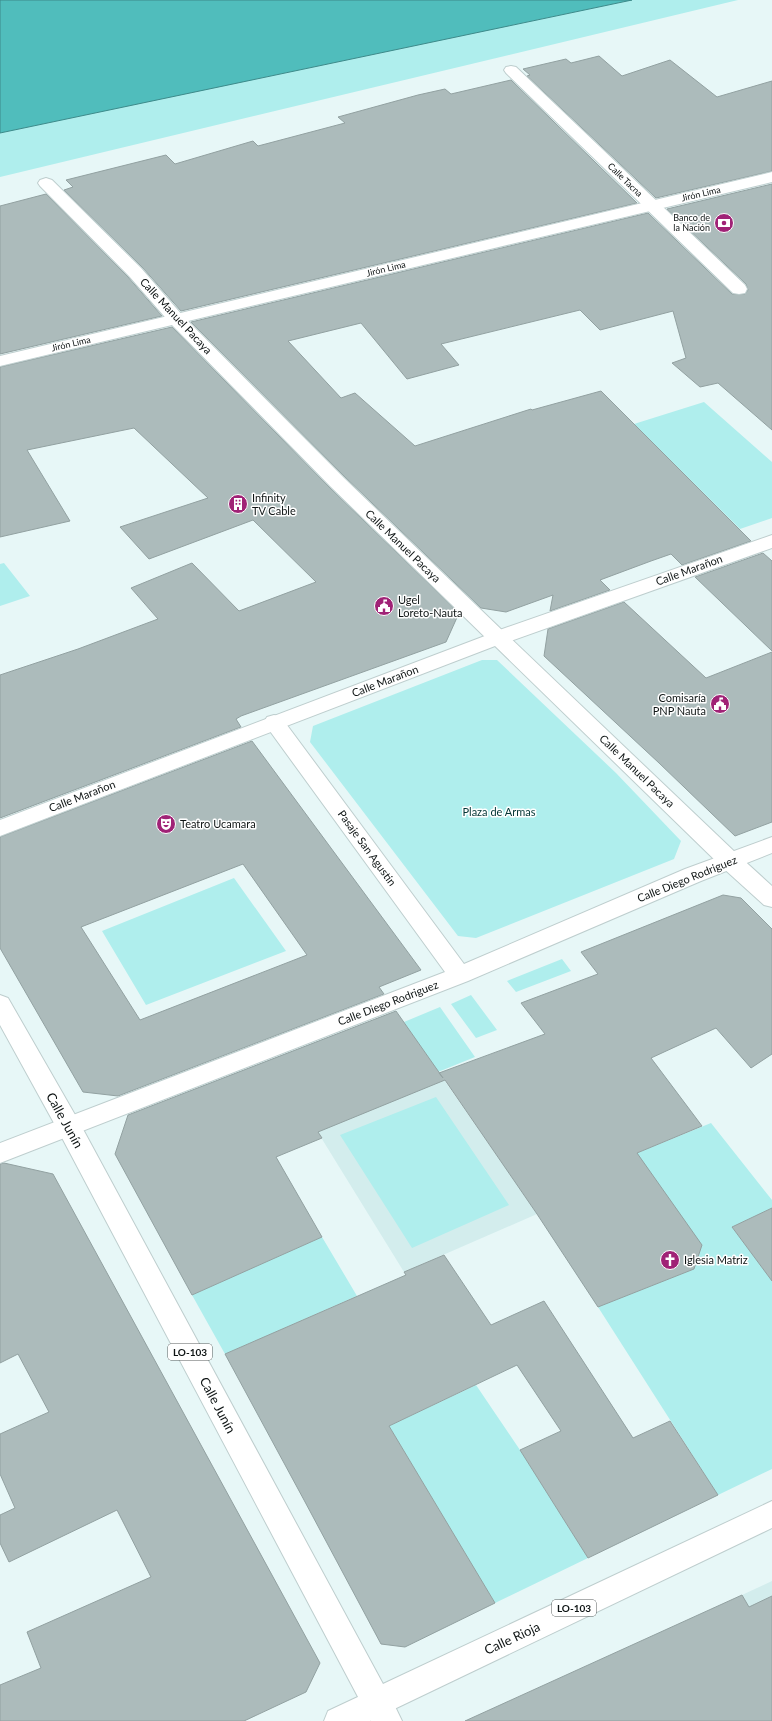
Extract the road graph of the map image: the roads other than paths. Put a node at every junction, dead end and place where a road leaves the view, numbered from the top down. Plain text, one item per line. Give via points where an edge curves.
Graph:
1 (511, 70) dead end
2 (772, 177) edge
3 (46, 183) dead end
4 (651, 206) junction
5 (739, 289) dead end
6 (177, 320) junction
7 (0, 361) edge
8 (772, 541) edge
9 (498, 638) junction
10 (274, 722) junction
11 (0, 828) edge
12 (772, 845) edge
13 (730, 861) junction
14 (772, 899) edge
15 (460, 975) junction
16 (0, 1004) edge
17 (69, 1127) junction
18 (0, 1153) edge
19 (772, 1514) edge
20 (382, 1712) edge
21 (338, 1721) edge

1 - 4 street, Calle Tacna
2 - 4 street, Jirón Lima
3 - 6 street, Calle Manuel Pacaya via 135,272
4 - 5 street, Calle Tacna
4 - 6 street, Jirón Lima
6 - 7 street, Jirón Lima
6 - 9 street, Calle Manuel Pacaya via 337,482
8 - 9 street, Calle Marañon
9 - 10 street, Calle Marañon
9 - 13 street, Calle Manuel Pacaya
10 - 11 street, Calle Marañon
10 - 15 street, Pasaje San Agustin
12 - 13 street, Calle Diego Rodriguez
13 - 14 street, Calle Manuel Pacaya
13 - 15 street, Calle Diego Rodriguez
15 - 17 street, Calle Diego Rodriguez
16 - 17 street, Calle Junín / LO-103
17 - 18 street, Calle Diego Rodriguez
17 - 20 street, Calle Junín / LO-103
19 - 20 street, Calle Rioja / LO-103
20 - 21 street, Calle Rioja

